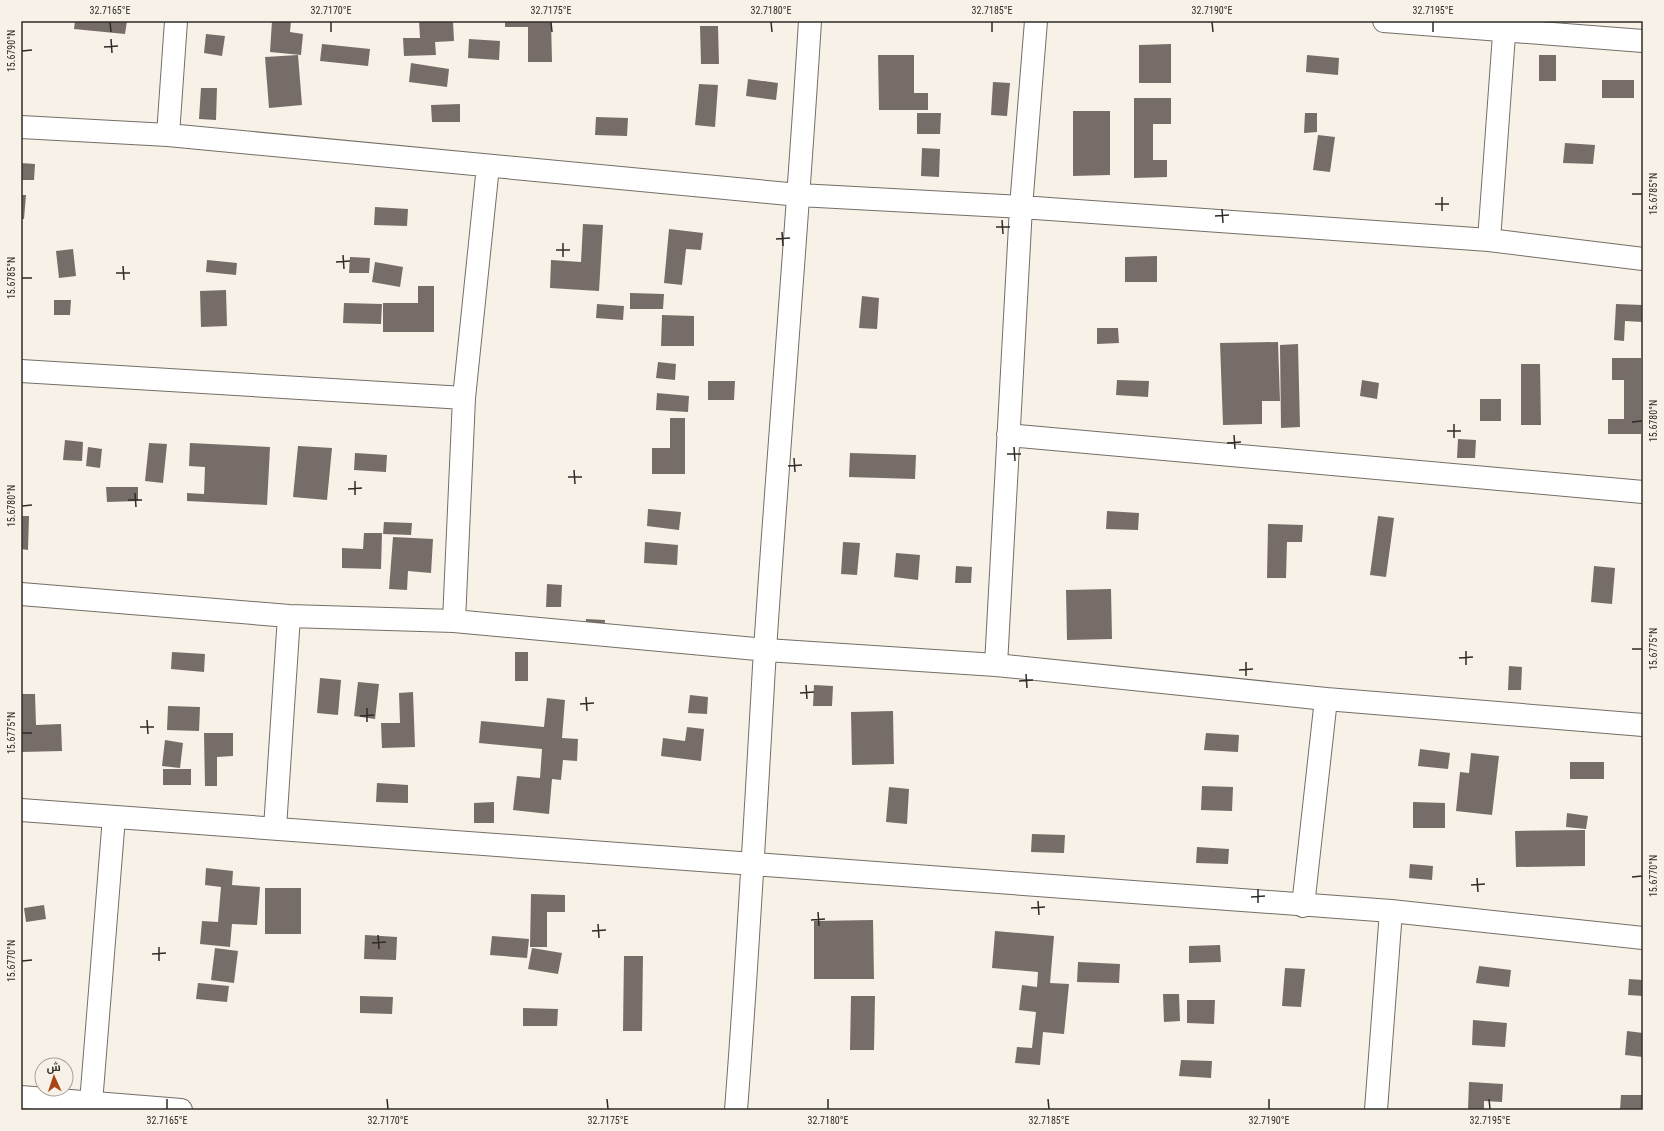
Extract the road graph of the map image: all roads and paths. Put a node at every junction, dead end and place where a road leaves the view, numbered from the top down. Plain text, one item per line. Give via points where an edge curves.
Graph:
1 (176, 21) edge
2 (810, 21) edge
3 (1036, 21) edge
4 (1384, 21) edge
5 (1504, 25) edge
6 (1643, 41) edge
7 (21, 127) edge
8 (168, 135) junction
9 (488, 166) junction
10 (799, 195) junction
11 (1021, 206) junction
12 (1488, 240) junction
13 (1643, 259) edge
14 (21, 371) edge
15 (464, 398) junction
16 (1008, 435) junction
17 (1643, 492) edge
18 (21, 594) edge
19 (289, 616) junction
20 (454, 621) junction
21 (766, 650) junction
22 (996, 665) junction
23 (1326, 699) junction
24 (1643, 725) edge
25 (21, 810) edge
26 (114, 817) junction
27 (275, 828) junction
28 (753, 864) junction
29 (1303, 906) junction
30 (1391, 912) junction
31 (1643, 938) edge
32 (21, 1097) edge
33 (92, 1103) junction
34 (182, 1110) edge
35 (736, 1110) edge
36 (1376, 1110) edge

1 - 8 street
2 - 10 street
3 - 11 street
4 - 5 street
5 - 6 street
5 - 12 street
7 - 8 street
8 - 9 street
9 - 10 street
9 - 15 street
10 - 11 street
10 - 21 street
11 - 12 street
11 - 16 street
12 - 13 street
14 - 15 street
15 - 20 street
16 - 17 street
16 - 22 street
18 - 19 street
19 - 20 street
19 - 27 street
20 - 21 street
21 - 22 street
21 - 28 street
22 - 23 street
23 - 24 street
23 - 29 street
25 - 26 street
26 - 27 street
26 - 33 street
27 - 28 street
28 - 29 street
28 - 35 street
29 - 30 street
30 - 31 street
30 - 36 street
32 - 33 street
33 - 34 street

